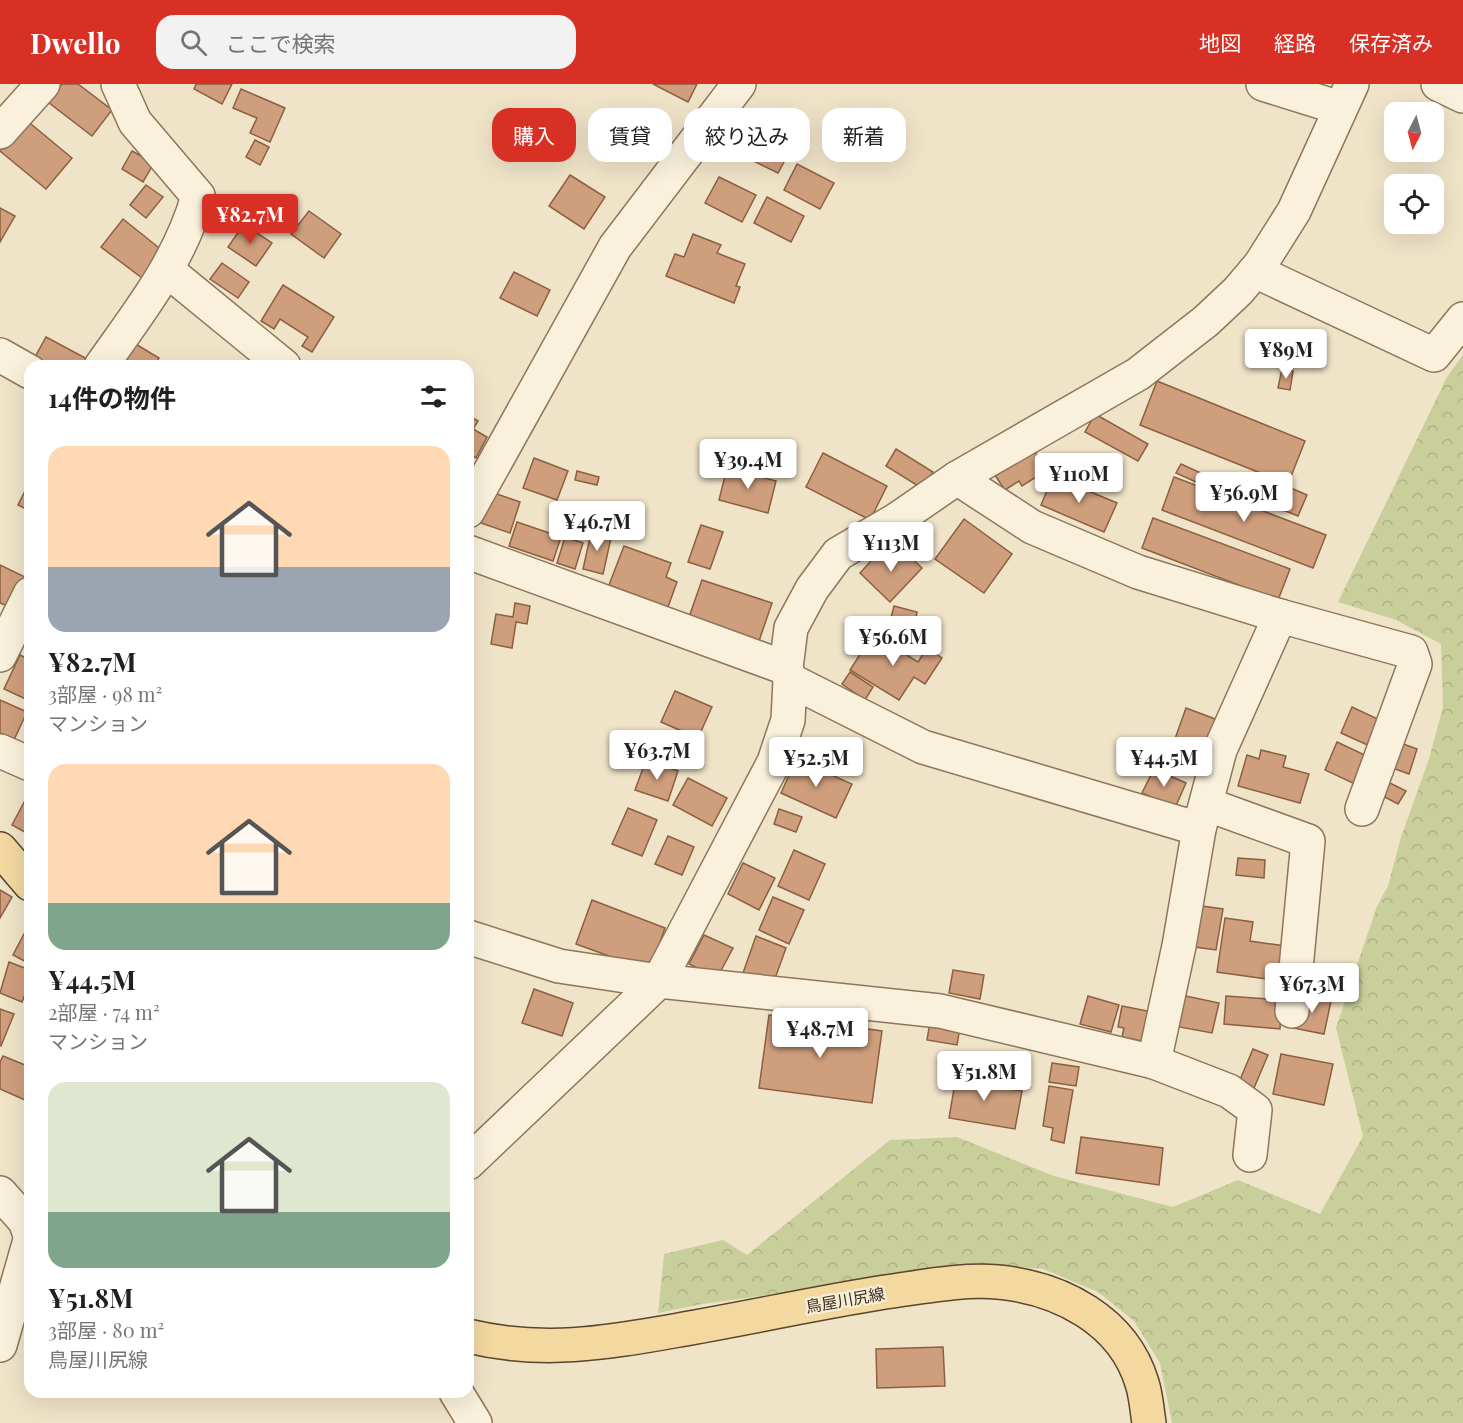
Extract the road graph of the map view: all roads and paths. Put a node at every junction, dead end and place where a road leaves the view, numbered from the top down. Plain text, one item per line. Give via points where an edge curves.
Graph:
1 (43, 84) edge
2 (118, 84) edge
3 (739, 84) edge
4 (1263, 84) edge
5 (1437, 84) edge
6 (1346, 96) edge
7 (1463, 96) edge
8 (0, 132) edge
9 (168, 271) junction
10 (1255, 271) junction
11 (1463, 319) edge
12 (0, 354) edge
13 (104, 360) edge
14 (277, 360) edge
15 (24, 368) edge
16 (957, 478) junction
17 (474, 501) edge
18 (474, 554) edge
19 (24, 606) edge
20 (1280, 616) junction
21 (0, 655) edge
22 (788, 674) junction
23 (1362, 809) dead end
24 (1202, 817) junction
25 (0, 849) edge
26 (24, 877) edge
27 (474, 939) edge
28 (659, 981) junction
29 (1292, 1011) dead end
30 (1154, 1062) junction
31 (1250, 1155) dead end
32 (474, 1157) edge
33 (0, 1193) edge
34 (24, 1220) edge
35 (24, 1261) edge
36 (474, 1337) edge
37 (0, 1345) edge
38 (460, 1398) edge
39 (475, 1423) edge
40 (1149, 1423) edge

1 - 8 street
2 - 9 street via 135,122 198,196
3 - 17 street via 615,247
4 - 6 street
5 - 7 street
6 - 10 street via 1294,211
9 - 13 street
9 - 14 street
10 - 11 street via 1434,355
10 - 16 street via 1206,321 1138,374
12 - 15 street
16 - 20 street via 1032,527 1138,572
16 - 22 street via 838,554 812,589 791,628
18 - 22 street
19 - 21 street
20 - 23 street via 1411,652 1415,664
20 - 24 street via 1220,750
22 - 24 street via 923,747
22 - 28 street via 788,720 774,762
24 - 29 street via 1308,841
24 - 30 street
25 - 26 main road
27 - 28 street via 559,966
28 - 30 street via 940,1011
28 - 32 street
30 - 31 street via 1229,1091 1255,1110
33 - 34 street
35 - 37 street
36 - 40 main road, 鳥屋川尻線 via 528,1347 606,1342 886,1292 998,1282 1064,1299 1100,1319 1131,1359 1142,1383
38 - 39 street

